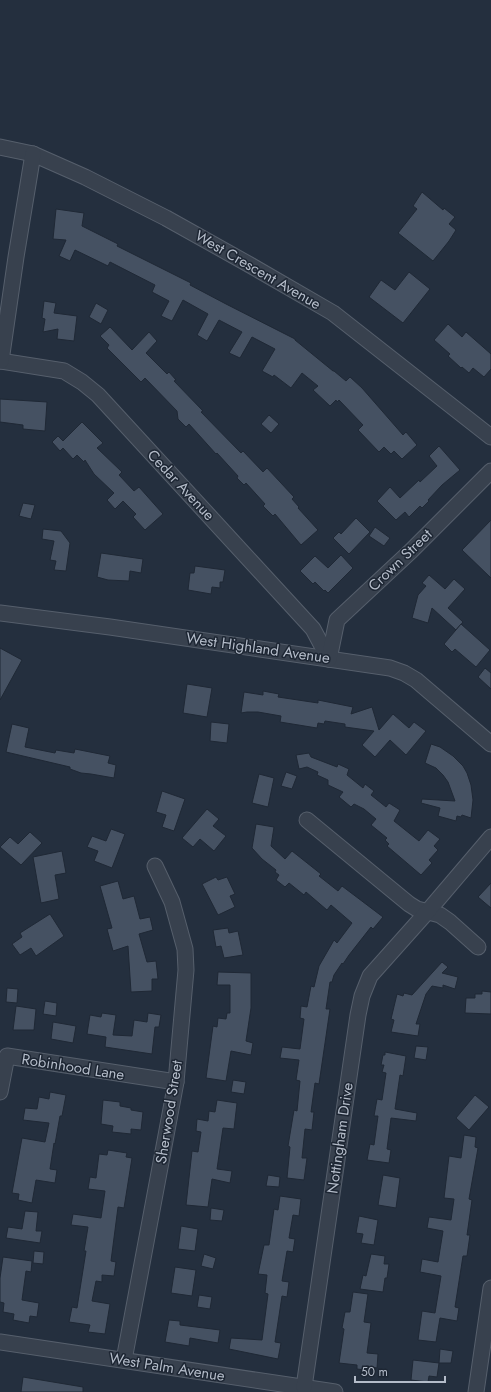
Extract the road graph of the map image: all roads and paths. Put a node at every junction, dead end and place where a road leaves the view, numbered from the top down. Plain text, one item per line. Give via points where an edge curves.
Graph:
1 (0, 147) edge
2 (33, 154) junction
3 (0, 361) edge
4 (491, 437) edge
5 (491, 471) edge
6 (0, 613) edge
7 (329, 659) junction
8 (491, 744) edge
9 (308, 820) dead end
10 (491, 838) edge
11 (155, 866) dead end
12 (428, 911) junction
13 (478, 946) dead end
14 (176, 1082) junction
15 (0, 1092) edge
16 (491, 1288) edge
17 (0, 1342) edge
18 (124, 1360) junction
19 (304, 1387) junction
20 (335, 1392) edge
21 (476, 1392) edge

1 - 2 street, West Crescent Avenue
2 - 3 street
2 - 4 street, West Crescent Avenue via 166,218 333,313
3 - 7 street, Cedar Avenue via 64,371 98,395 313,630
5 - 7 street, Crown Street via 337,620
6 - 7 street, West Highland Avenue
7 - 8 street, West Highland Avenue via 390,668 404,673 416,680
9 - 12 street via 409,904
10 - 12 street, Nottingham Drive
11 - 14 street, Sherwood Street via 172,902 185,949 186,970
12 - 13 street via 440,915
12 - 19 street, Nottingham Drive via 370,976 362,996
14 - 15 street, Robinhood Lane via 7,1056
14 - 18 street, Sherwood Street
16 - 21 street
17 - 18 street, West Palm Avenue
18 - 19 street, West Palm Avenue
19 - 20 street, West Palm Avenue

